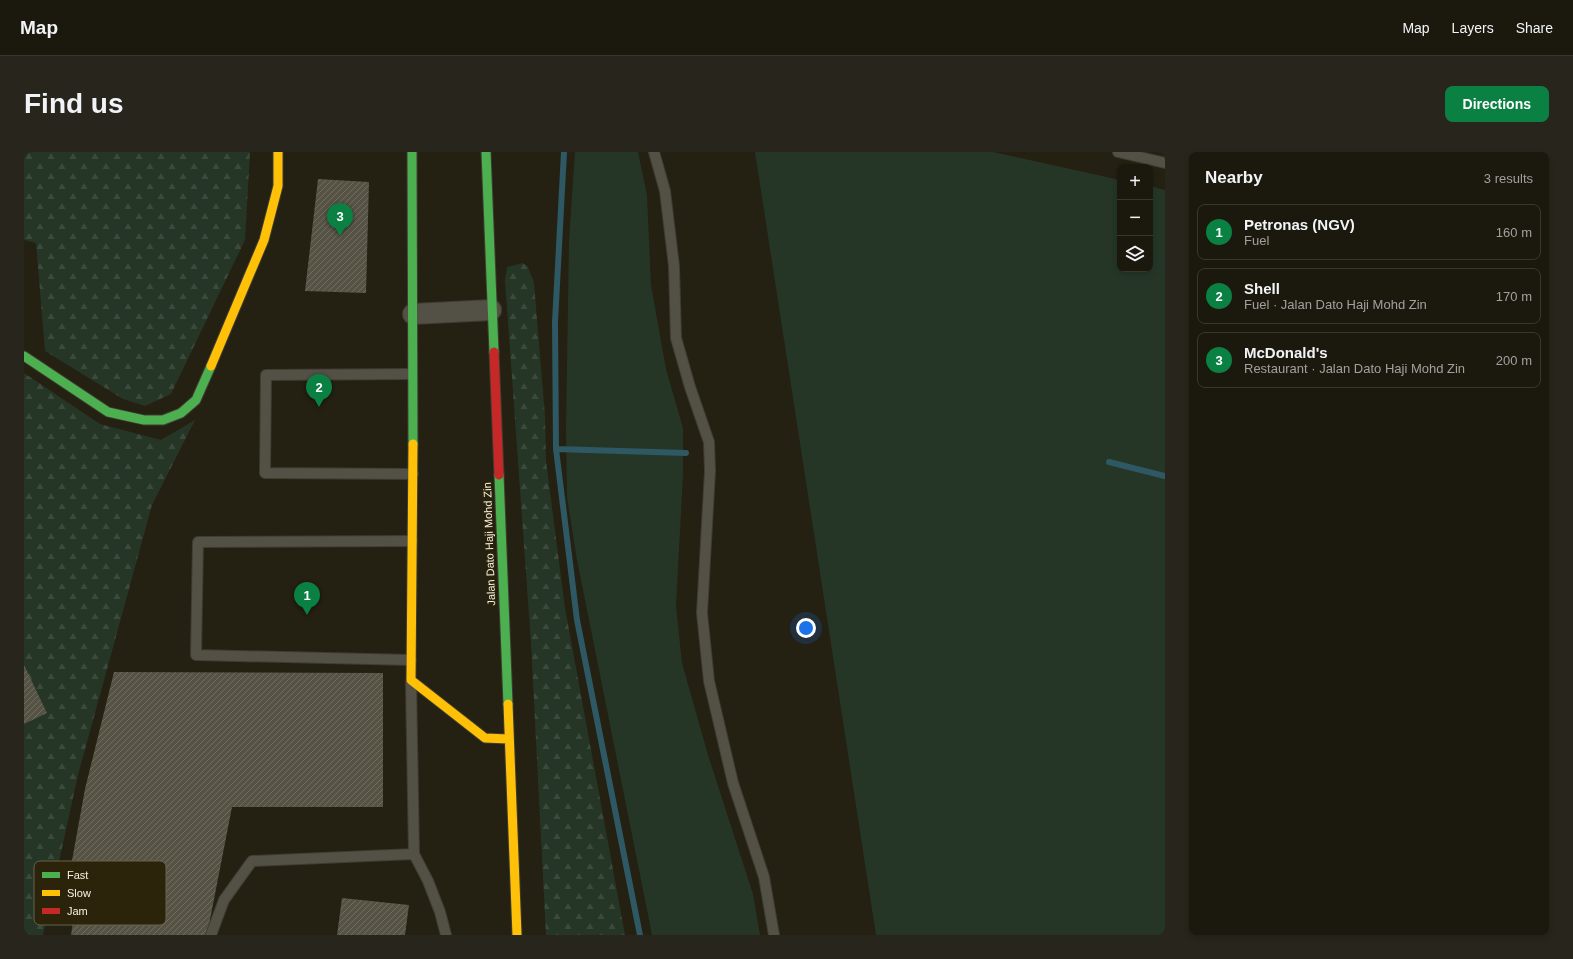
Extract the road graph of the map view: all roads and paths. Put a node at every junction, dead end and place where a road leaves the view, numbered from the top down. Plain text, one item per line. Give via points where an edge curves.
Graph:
1 (278, 152) edge
2 (412, 152) edge
3 (486, 152) edge
4 (654, 152) edge
5 (1118, 152) edge
6 (1165, 163) edge
7 (491, 310) junction
8 (413, 314) junction
9 (24, 356) edge
10 (412, 374) junction
11 (413, 474) junction
12 (412, 541) junction
13 (411, 660) junction
14 (411, 680) junction
15 (508, 739) junction
16 (414, 854) junction
17 (211, 935) edge
18 (446, 935) edge
19 (517, 935) edge
20 (774, 935) edge

1 - 9 street via 278,186 264,240 196,400 181,413 163,420 144,420 108,412
2 - 8 street
3 - 7 street, Jalan Dato Haji Mohd Zin
4 - 20 lane via 666,191 674,266 676,338 709,442 710,471 702,613 709,680 733,783 764,877
5 - 6 lane
7 - 8 street
7 - 15 street, Jalan Dato Haji Mohd Zin
8 - 10 street
10 - 11 street
10 - 11 lane via 266,375 265,473
11 - 12 street
12 - 13 street
12 - 13 lane via 198,542 196,648 196,655
13 - 14 street
14 - 15 street via 485,738
14 - 16 lane
15 - 19 street, Jalan Dato Haji Mohd Zin
16 - 17 lane via 252,861 224,900
16 - 18 lane via 428,881

